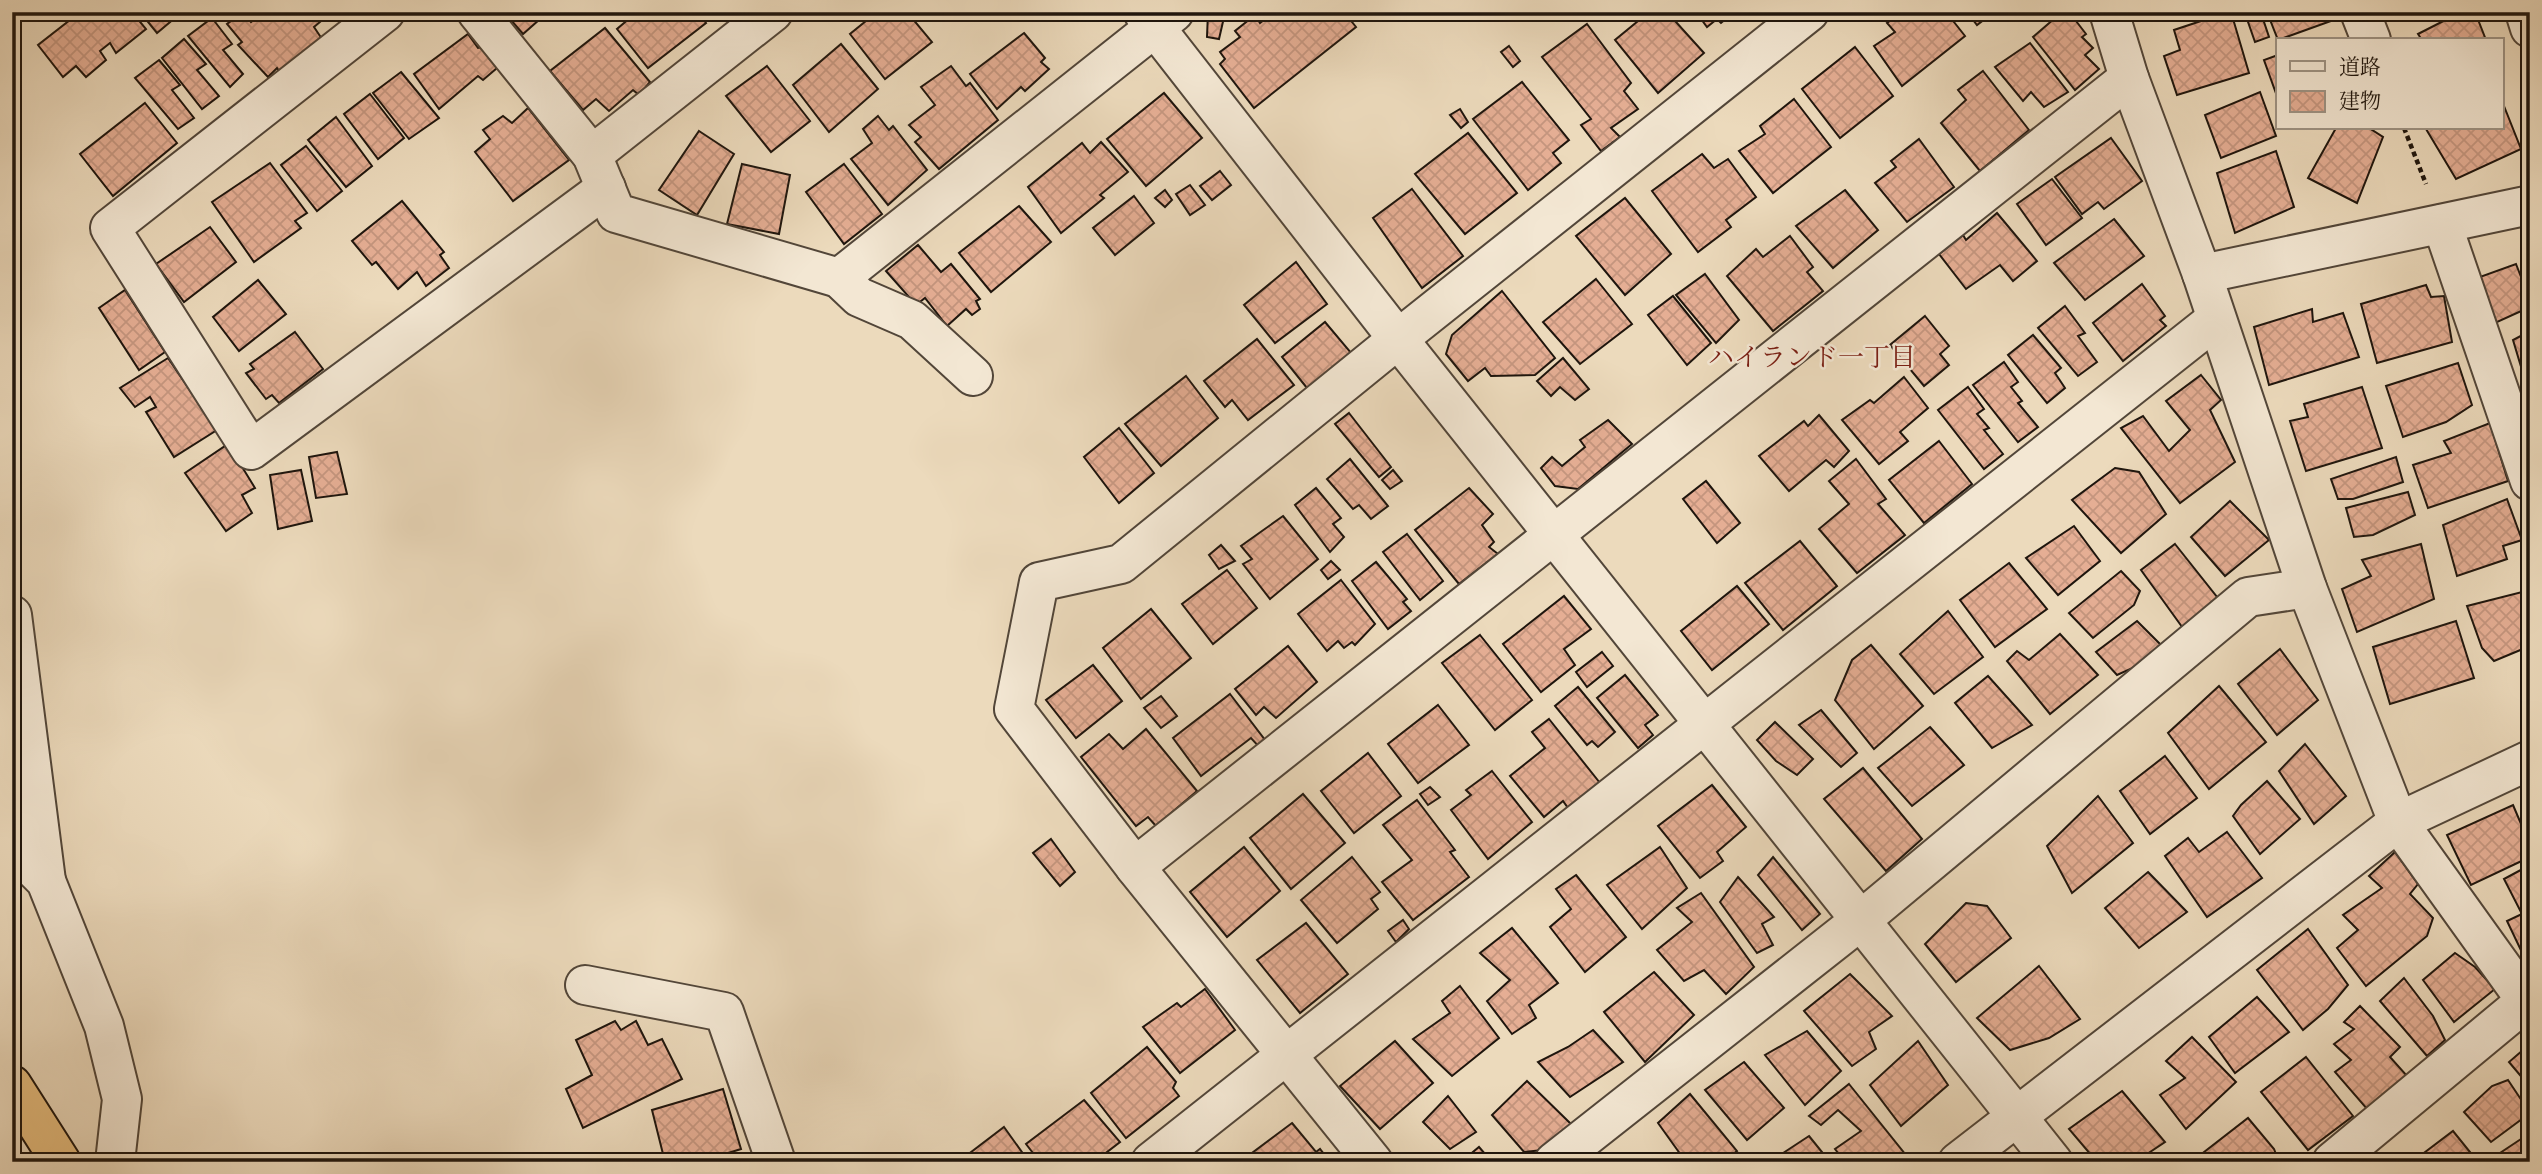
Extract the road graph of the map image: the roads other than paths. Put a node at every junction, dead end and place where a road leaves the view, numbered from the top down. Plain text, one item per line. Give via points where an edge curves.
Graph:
1 (385, 12) edge
2 (477, 12) edge
3 (773, 12) edge
4 (1809, 12) edge
5 (2109, 12) edge
6 (2360, 12) edge
7 (2525, 12) edge
8 (1157, 17) edge
9 (2530, 28) edge
10 (2370, 38) edge
11 (2129, 78) junction
12 (599, 172) junction
13 (2530, 205) edge
14 (2442, 224) junction
15 (2202, 274) junction
16 (839, 278) junction
17 (2215, 320) junction
18 (1398, 339) junction
19 (973, 376) dead end
20 (2530, 481) edge
21 (1554, 535) junction
22 (2307, 588) junction
23 (12, 615) edge
24 (1706, 723) junction
25 (2530, 760) edge
26 (2398, 822) junction
27 (12, 847) edge
28 (1135, 867) junction
29 (46, 881) junction
30 (1861, 920) junction
31 (585, 985) dead end
32 (2528, 1004) edge
33 (1286, 1055) junction
34 (12, 1085) edge
35 (2017, 1115) junction
36 (61, 1162) edge
37 (115, 1162) edge
38 (776, 1162) edge
39 (1151, 1162) edge
40 (1373, 1162) edge
41 (1554, 1162) edge
42 (1958, 1162) edge
43 (2053, 1162) edge
44 (2332, 1162) edge

1 - 12 street via 110,229 251,450
2 - 12 street
3 - 12 street
4 - 18 street
5 - 11 street
6 - 10 street
7 - 9 street
8 - 16 street
8 - 18 street
11 - 15 street
11 - 21 street
12 - 16 street via 617,213
13 - 14 street
14 - 15 street
14 - 20 street
15 - 17 street
16 - 19 street via 859,297 912,320
17 - 22 street
17 - 24 street
18 - 21 street
18 - 28 street via 1121,564 1039,582 1014,709
21 - 24 street
21 - 28 street
22 - 26 street
22 - 30 street via 2248,597
23 - 29 street
24 - 30 street
24 - 33 street
25 - 26 street
26 - 32 street
26 - 35 street
27 - 29 street
28 - 33 street
29 - 37 street via 104,1026 122,1098
30 - 35 street
30 - 41 street
31 - 38 street via 724,1012
32 - 44 street
33 - 39 street
33 - 40 street
34 - 36 highway
35 - 42 street
35 - 43 street

